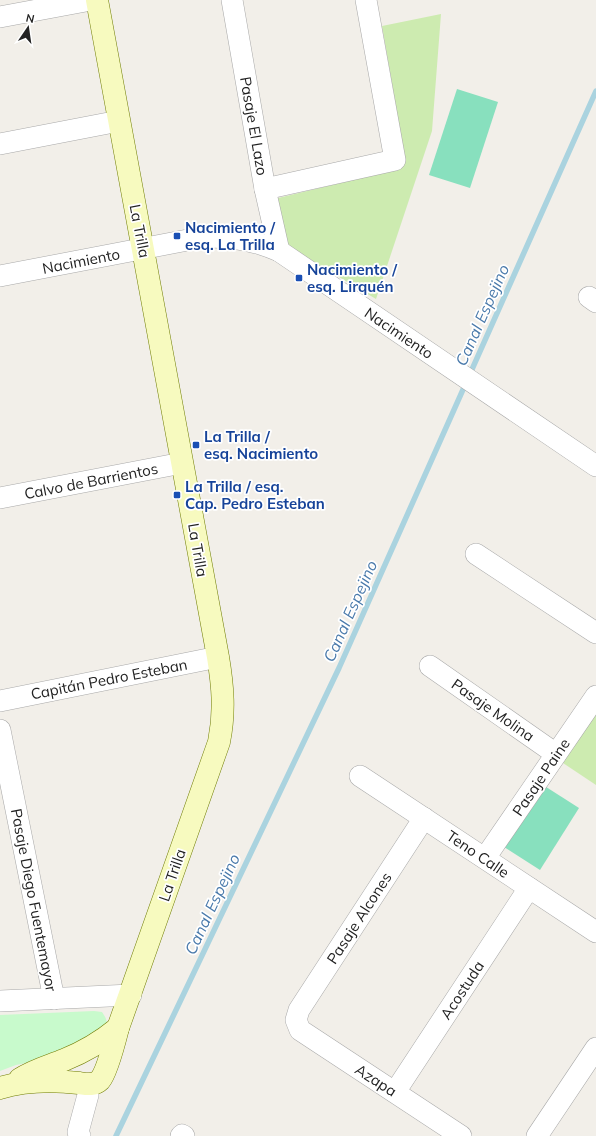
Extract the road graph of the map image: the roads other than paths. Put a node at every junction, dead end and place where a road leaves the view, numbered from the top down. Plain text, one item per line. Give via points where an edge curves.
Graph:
1 (91, 0) edge
2 (97, 0) edge
3 (232, 0) edge
4 (366, 0) edge
5 (0, 17) edge
6 (119, 121) junction
7 (0, 144) edge
8 (265, 189) junction
9 (144, 249) junction
10 (279, 251) junction
11 (0, 276) edge
12 (593, 458) edge
13 (182, 463) junction
14 (0, 498) edge
15 (476, 554) dead end
16 (596, 633) edge
17 (218, 657) junction
18 (430, 666) dead end
19 (596, 696) edge
20 (0, 701) edge
21 (0, 730) edge
22 (556, 754) junction
23 (360, 776) dead end
24 (424, 818) junction
25 (485, 858) junction
26 (529, 888) junction
27 (596, 932) edge
28 (131, 995) junction
29 (54, 999) junction
30 (0, 1001) edge
31 (296, 1020) joint
32 (118, 1028) junction
33 (594, 1054) edge
34 (88, 1084) junction
35 (7, 1086) edge
36 (395, 1092) junction
37 (80, 1136) edge
38 (461, 1136) edge
39 (537, 1136) edge

1 - 5 street
2 - 6 street, La Trilla
3 - 8 street, Pasaje El Lazo
4 - 8 street via 395,160
6 - 7 street
6 - 9 street, La Trilla
8 - 10 street, Pasaje El Lazo
9 - 10 street, Nacimiento via 198,238 228,237 255,242
9 - 11 street, Nacimiento
9 - 13 street, La Trilla
10 - 12 street, Nacimiento via 482,390
13 - 14 street, Calvo de Barrientos
13 - 17 street, La Trilla
15 - 16 street
17 - 20 street, Capitán Pedro Esteban
17 - 28 street, La Trilla via 224,709 219,742
18 - 22 street, Pasaje Molina
19 - 22 street, Pasaje Paine
21 - 29 street, Pasaje Diego Fuentemayor
22 - 25 street, Pasaje Paine
23 - 24 street, Teno Calle
24 - 25 street, Teno Calle
24 - 31 street, Pasaje Alcones via 299,1010
25 - 26 street, Teno Calle
26 - 27 street, Teno Calle
26 - 36 street, Acostuda
28 - 29 street
28 - 32 street, La Trilla
29 - 30 street
31 - 36 street, Azapa via 300,1030
32 - 34 street, La Trilla via 100,1080
32 - 35 street via 93,1047 30,1073
33 - 39 street
34 - 35 street via 49,1081
34 - 37 street via 88,1095 78,1132
36 - 38 street, Azapa

